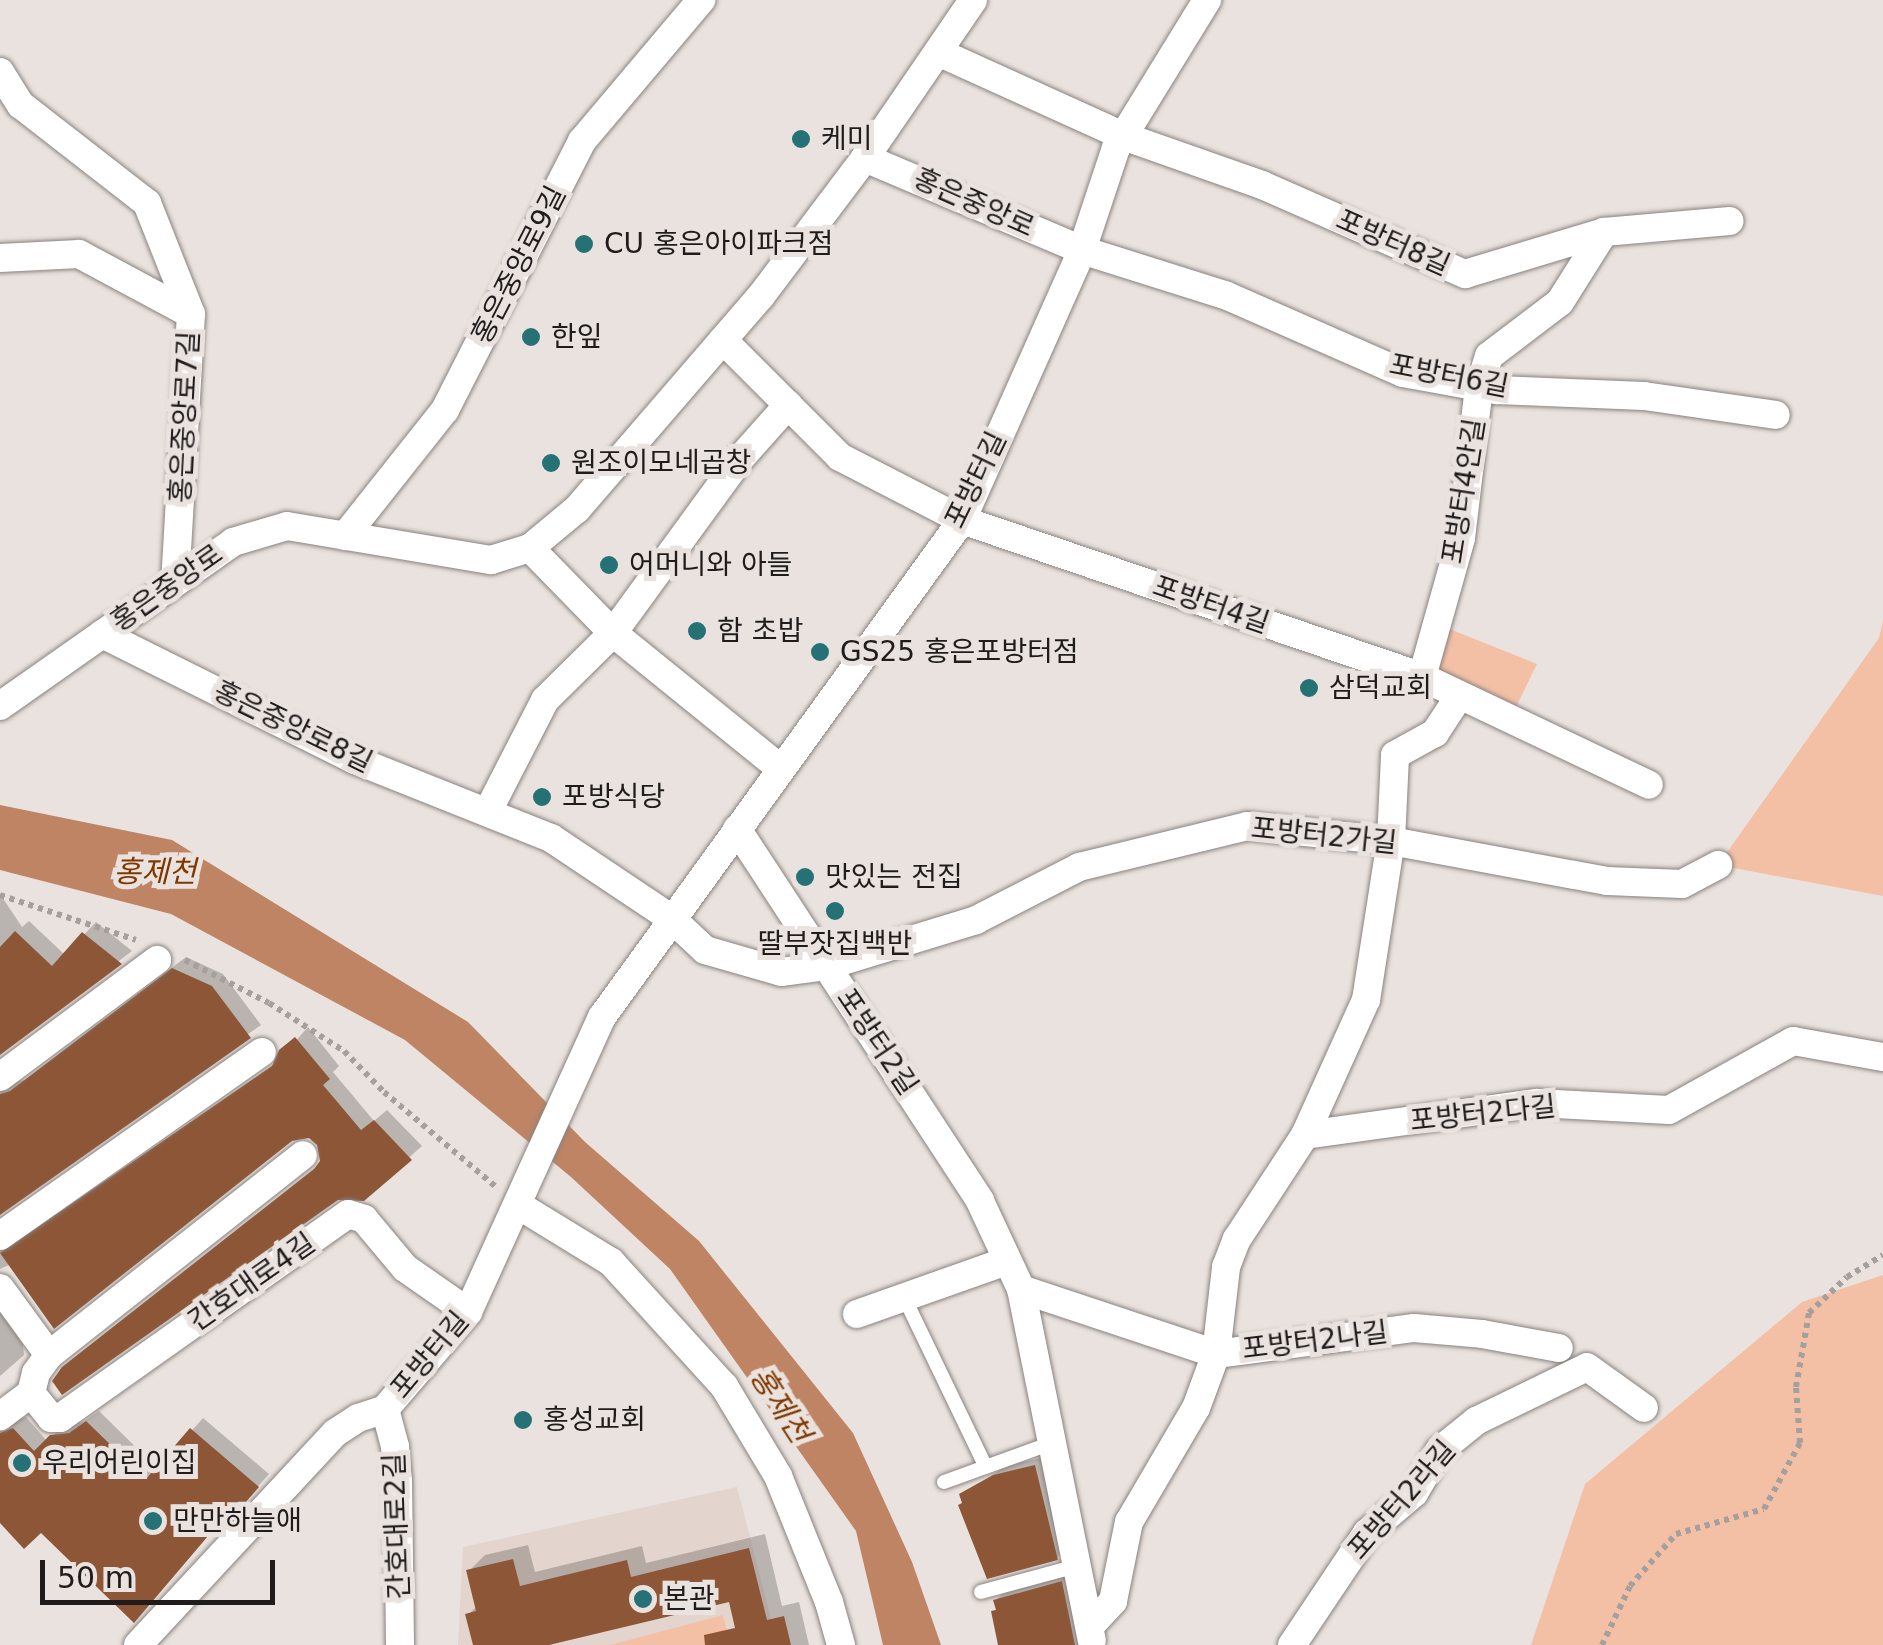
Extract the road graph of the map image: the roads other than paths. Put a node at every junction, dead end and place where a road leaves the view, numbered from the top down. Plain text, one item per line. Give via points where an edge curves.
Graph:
1 (701, 0) edge
2 (973, 0) edge
3 (1208, 0) edge
4 (938, 52) junction
5 (0, 72) edge
6 (1123, 136) junction
7 (865, 158) junction
8 (1730, 220) dead end
9 (1604, 232) junction
10 (1082, 250) junction
11 (0, 258) edge
12 (191, 314) junction
13 (723, 340) junction
14 (1479, 387) junction
15 (788, 405) junction
16 (1776, 414) dead end
17 (962, 520) junction
18 (346, 536) junction
19 (530, 548) junction
20 (175, 581) junction
21 (614, 633) junction
22 (102, 634) junction
23 (1422, 677) junction
24 (1460, 695) junction
25 (0, 706) edge
26 (781, 770) junction
27 (1649, 785) dead end
28 (488, 810) junction
29 (737, 830) junction
30 (1390, 841) junction
31 (1718, 865) dead end
32 (672, 919) junction
33 (158, 960) dead end
34 (826, 966) junction
35 (262, 1052) dead end
36 (1883, 1057) edge
37 (0, 1077) edge
38 (1305, 1135) junction
39 (303, 1156) dead end
40 (524, 1194) junction
41 (0, 1236) edge
42 (1007, 1260) junction
43 (0, 1288) edge
44 (1021, 1289) junction
45 (904, 1297) junction
46 (468, 1312) junction
47 (858, 1314) dead end
48 (1559, 1348) dead end
49 (1216, 1354) junction
50 (49, 1355) junction
51 (31, 1393) junction
52 (1644, 1408) dead end
53 (385, 1409) junction
54 (0, 1416) edge
55 (1052, 1443) junction
56 (985, 1465) junction
57 (944, 1482) dead end
58 (1077, 1566) junction
59 (981, 1592) dead end
60 (1092, 1636) edge
61 (138, 1645) edge
62 (400, 1645) edge
63 (841, 1645) edge
64 (1292, 1645) edge

1 - 18 street, 홍은중앙로9길 via 582,141 445,410
2 - 4 street, 홍은중앙로
3 - 6 street, 포방터길
4 - 6 street
4 - 7 street, 홍은중앙로
5 - 12 street, 홍은중앙로7길 via 22,105 146,203
6 - 9 street, 포방터8길 via 1262,185 1465,274
6 - 10 street, 포방터길
7 - 10 street, 홍은중앙로
7 - 13 street, 홍은중앙로
8 - 9 street, 포방터8길
9 - 14 street, 포방터4안길 via 1560,302 1488,356
10 - 14 street, 포방터6길 via 1225,295 1403,374
10 - 17 street, 포방터길
11 - 12 street, 홍은중앙로7길 via 79,254
12 - 20 street, 홍은중앙로7길
13 - 15 street
13 - 19 street, 홍은중앙로 via 577,509
14 - 16 street, 포방터6길 via 1644,396
14 - 23 street, 포방터4안길 via 1462,538
15 - 17 street via 840,457
15 - 21 street via 739,460
17 - 23 street, 포방터4길
17 - 26 street, 포방터길
18 - 19 street, 홍은중앙로 via 491,560
18 - 20 street, 홍은중앙로 via 287,526 232,542
19 - 21 street
20 - 22 street, 홍은중앙로
21 - 26 street
21 - 28 street via 544,700
22 - 25 street, 홍은중앙로
22 - 28 street, 홍은중앙로8길 via 356,760
23 - 24 street, 포방터4길
24 - 27 street, 포방터4길
24 - 30 street via 1436,733 1395,755
26 - 29 street, 포방터길
28 - 32 street, 홍은중앙로8길 via 552,838
29 - 32 street, 포방터길
29 - 34 street, 포방터2길
30 - 31 street, 포방터2가길 via 1606,880 1682,884
30 - 34 street, 포방터2가길 via 1286,826 1213,832 1078,867 976,920
30 - 38 street via 1366,1000
32 - 34 street via 705,950 782,972
32 - 40 street, 포방터길 via 602,1016
33 - 37 street
34 - 42 street, 포방터2길 via 969,1184
35 - 41 street
36 - 38 street, 포방터2다길 via 1793,1041 1669,1110 1537,1103
38 - 49 street via 1237,1239 1226,1267
39 - 50 street
40 - 46 street, 포방터길
40 - 63 street via 611,1262 724,1386 778,1476
42 - 44 street, 포방터2길
42 - 45 street
43 - 50 street
44 - 49 street, 포방터2나길
44 - 55 street, 포방터2길
45 - 47 street
45 - 56 lane
46 - 51 street, 간호대로4길 via 405,1268 364,1219 348,1214 60,1418 51,1418
46 - 53 street, 포방터길
48 - 49 street, 포방터2나길 via 1414,1328
49 - 60 street via 1196,1408 1129,1522 1113,1601
50 - 51 street
51 - 54 street
52 - 64 street, 포방터2라길 via 1587,1367 1476,1421 1438,1451 1414,1493 1366,1532
53 - 61 street, 포방터길 via 335,1433
53 - 62 street, 간호대로2길 via 396,1464
55 - 56 lane
55 - 58 street, 포방터2길
56 - 57 lane
58 - 59 lane
58 - 60 street, 포방터2길

